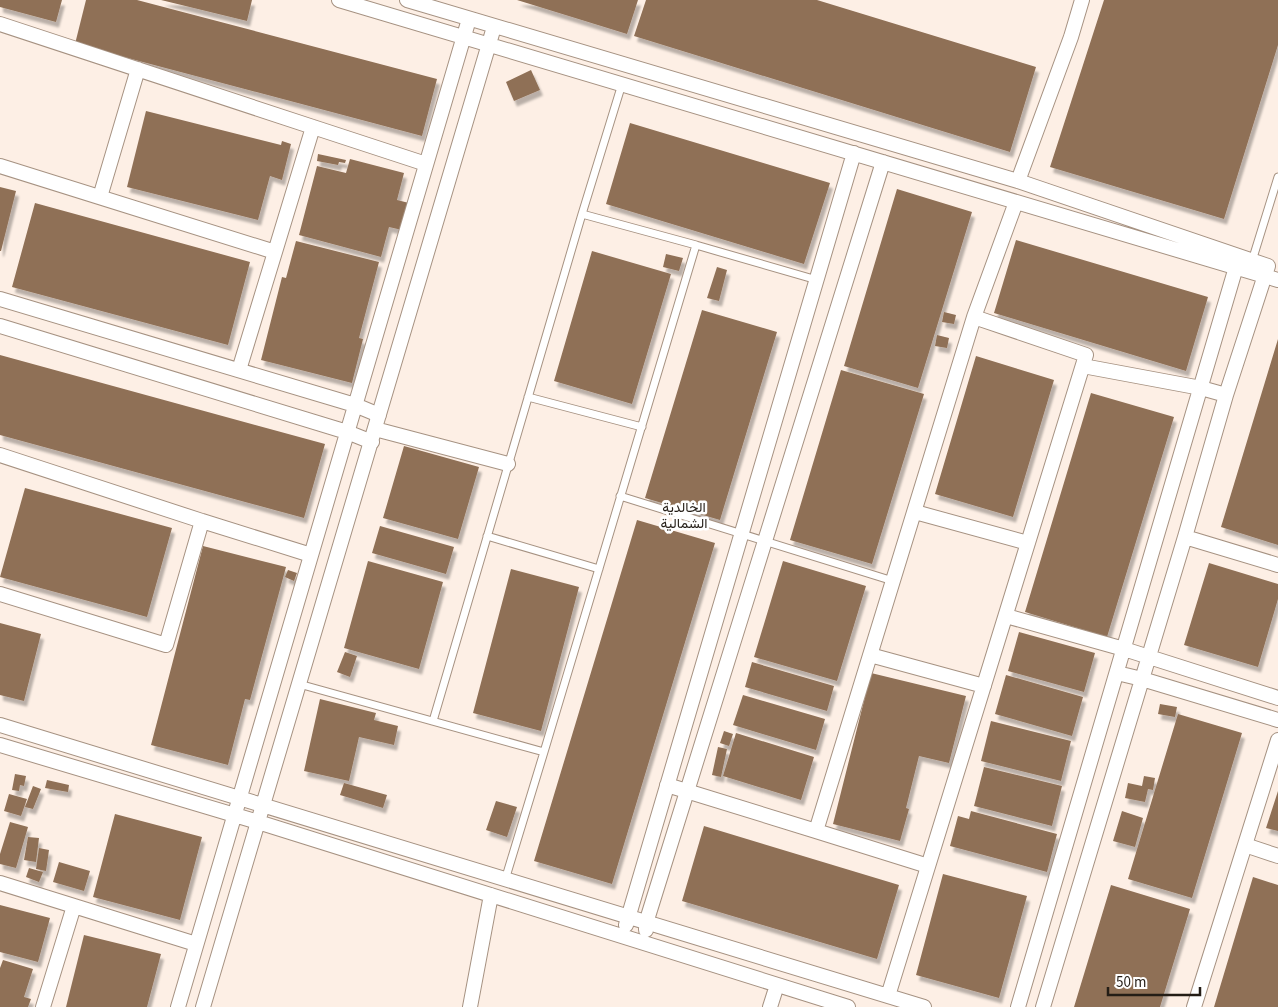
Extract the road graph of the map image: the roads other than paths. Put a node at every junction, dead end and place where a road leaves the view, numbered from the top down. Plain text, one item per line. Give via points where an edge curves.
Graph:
1 (339, 0) edge
2 (407, 0) edge
3 (1082, 0) edge
4 (469, 19) junction
5 (0, 24) edge
6 (494, 27) junction
7 (463, 37) junction
8 (489, 45) junction
9 (138, 69) junction
10 (622, 84) junction
11 (313, 127) junction
12 (854, 154) junction
13 (883, 162) junction
14 (426, 164) junction
15 (0, 166) edge
16 (1278, 178) edge
17 (1018, 181) junction
18 (100, 197) junction
19 (1016, 202) junction
20 (582, 214) junction
21 (696, 246) junction
22 (275, 252) junction
23 (1252, 261) junction
24 (1236, 268) junction
25 (1271, 278) edge
26 (817, 280) junction
27 (0, 299) edge
28 (974, 318) junction
29 (0, 326) edge
30 (1083, 366) junction
31 (239, 370) junction
32 (1201, 388) junction
33 (1226, 395) junction
34 (528, 397) junction
35 (355, 405) junction
36 (642, 427) junction
37 (375, 429) junction
38 (347, 432) junction
39 (0, 455) edge
40 (508, 464) junction
41 (620, 496) junction
42 (914, 512) junction
43 (202, 521) junction
44 (740, 533) junction
45 (487, 536) junction
46 (1185, 537) junction
47 (765, 542) junction
48 (1028, 544) junction
49 (311, 555) junction
50 (1278, 565) edge
51 (599, 569) junction
52 (893, 581) junction
53 (0, 594) edge
54 (1006, 616) junction
55 (1124, 649) junction
56 (870, 655) junction
57 (1149, 659) junction
58 (1116, 673) junction
59 (1142, 679) junction
60 (299, 684) junction
61 (984, 686) junction
62 (1278, 698) edge
63 (1278, 720) edge
64 (433, 721) junction
65 (0, 725) edge
66 (1278, 740) edge
67 (1, 748) edge
68 (544, 752) junction
69 (667, 785) junction
70 (687, 791) junction
71 (239, 799) junction
72 (263, 806) junction
73 (234, 815) junction
74 (258, 822) junction
75 (816, 831) junction
76 (1245, 845) junction
77 (1278, 856) edge
78 (928, 866) junction
79 (505, 880) junction
80 (0, 883) edge
81 (491, 895) junction
82 (74, 906) junction
83 (628, 917) junction
84 (646, 923) junction
85 (622, 936) junction
86 (646, 943) junction
87 (196, 944) junction
88 (777, 985) junction
89 (888, 996) junction
90 (43, 1007) edge
91 (178, 1007) edge
92 (203, 1007) edge
93 (470, 1007) edge
94 (770, 1007) edge
95 (848, 1007) edge
96 (924, 1007) edge
97 (1018, 1007) edge
98 (1043, 1007) edge
99 (1194, 1007) edge

1 - 7 street
2 - 4 street
3 - 17 street
4 - 6 street
4 - 7 street
5 - 9 street
6 - 8 street
6 - 17 street
7 - 8 street
7 - 14 street
8 - 10 street
8 - 37 street
9 - 11 street
9 - 18 street
10 - 12 street
10 - 20 lane
11 - 14 street
11 - 22 street
12 - 13 street
12 - 26 street
13 - 19 street
13 - 47 street
14 - 35 street
15 - 18 street
16 - 23 lane
17 - 23 street
18 - 22 street
19 - 24 street
19 - 28 street
20 - 21 lane
20 - 34 lane
21 - 26 lane
21 - 36 lane
22 - 31 street
23 - 25 street via 1268,266
24 - 25 street
24 - 32 street
25 - 33 street
26 - 44 street
27 - 31 street
28 - 30 street via 1086,355
28 - 42 street
29 - 38 street
30 - 32 street
30 - 48 street
31 - 35 street
32 - 33 street
32 - 55 street
33 - 46 street
34 - 36 lane
34 - 40 lane
35 - 37 street
35 - 38 street
36 - 41 lane
37 - 38 street
37 - 40 street
37 - 60 street
38 - 49 street
39 - 43 street
40 - 45 lane
41 - 44 lane
41 - 51 lane
42 - 48 street
42 - 52 street
43 - 49 street
43 - 53 street via 166,645
44 - 47 lane
44 - 69 street
45 - 51 lane
45 - 64 lane
46 - 50 street
46 - 57 street
47 - 52 lane
47 - 70 street
48 - 54 street
49 - 71 street
51 - 68 lane
52 - 56 street
54 - 55 street
54 - 61 street
55 - 57 street
55 - 58 street
56 - 61 street
56 - 75 street
57 - 59 street
57 - 62 street
58 - 59 street
58 - 97 street
59 - 63 street
59 - 98 street
60 - 64 lane
60 - 72 street
61 - 78 street
64 - 68 lane
65 - 71 street
66 - 76 street
67 - 73 street
68 - 79 lane
69 - 70 street
69 - 83 street
70 - 75 street
70 - 84 street
71 - 72 street
71 - 73 street
72 - 74 street
72 - 79 street
73 - 74 street
73 - 87 street
74 - 81 street
74 - 92 street
75 - 78 street
76 - 77 street
76 - 99 street
78 - 89 street
79 - 83 street
80 - 82 street
81 - 85 street
81 - 93 street
82 - 87 street
82 - 90 street
83 - 84 street
83 - 85 street
84 - 86 street
84 - 89 street
85 - 86 street
86 - 88 street
87 - 91 street
88 - 94 street
88 - 95 street
89 - 96 street

